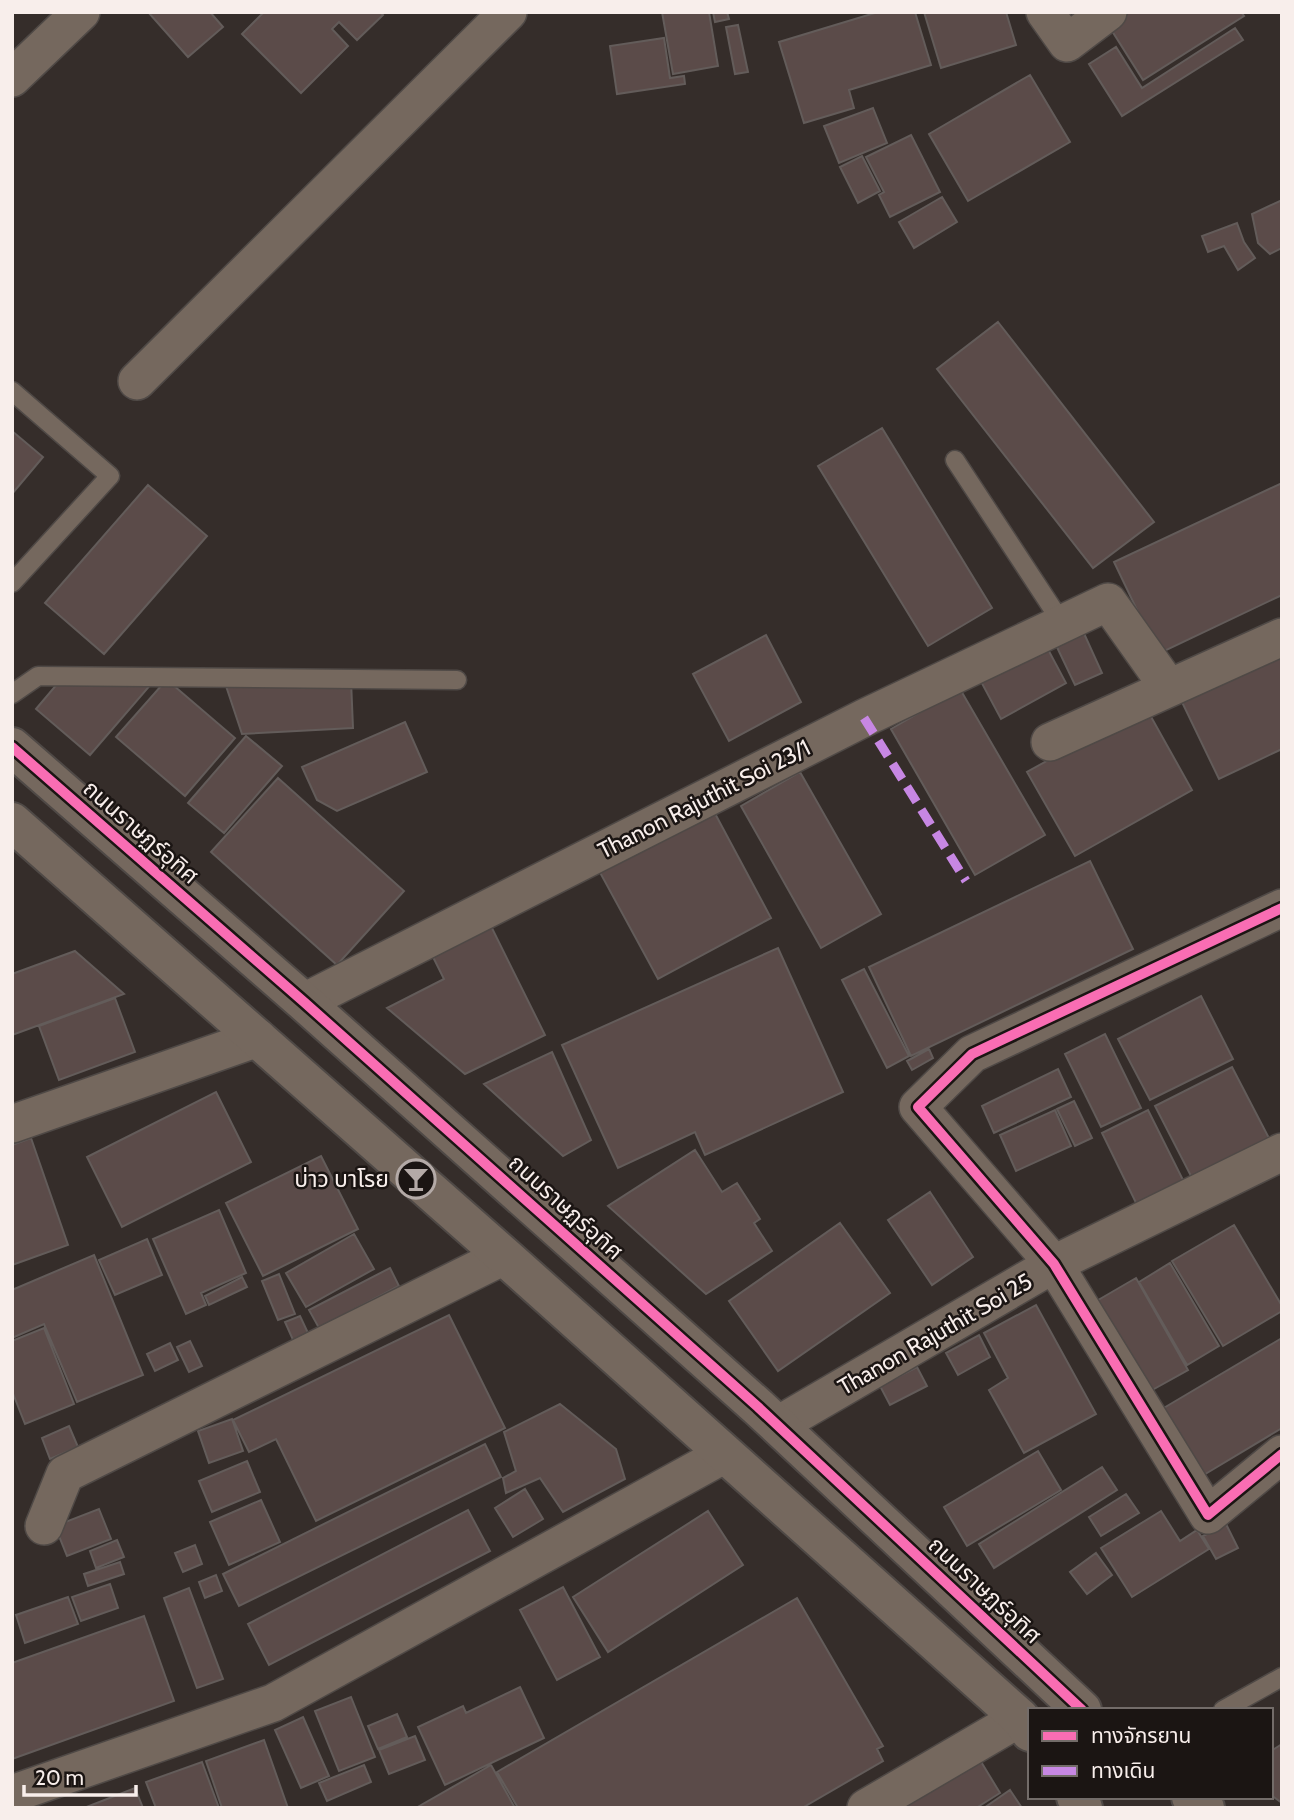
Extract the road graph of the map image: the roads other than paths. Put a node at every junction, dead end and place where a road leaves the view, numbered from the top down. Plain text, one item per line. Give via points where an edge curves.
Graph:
1 (81, 12) edge
2 (508, 12) edge
3 (1045, 12) edge
4 (1108, 12) edge
5 (12, 78) edge
6 (137, 382) dead end
7 (12, 391) edge
8 (955, 460) dead end
9 (12, 583) edge
10 (1062, 623) junction
11 (1282, 637) edge
12 (457, 680) dead end
13 (1169, 688) junction
14 (12, 694) edge
15 (1050, 742) dead end
16 (12, 747) edge
17 (12, 822) edge
18 (1282, 908) edge
19 (304, 1002) junction
20 (258, 1038) junction
21 (12, 1124) edge
22 (1282, 1152) edge
23 (503, 1256) junction
24 (1054, 1264) junction
25 (778, 1425) junction
26 (725, 1454) junction
27 (1282, 1454) edge
28 (44, 1526) dead end
29 (1282, 1677) edge
30 (1080, 1708) edge
31 (1227, 1708) edge
32 (1025, 1725) edge
33 (12, 1794) edge
34 (866, 1808) edge

1 - 5 street
2 - 6 street
3 - 4 street via 1068,43
7 - 9 lane via 110,476
8 - 10 lane
10 - 13 street, Thanon Rajuthit Soi 23/1 via 1108,602
10 - 19 street, Thanon Rajuthit Soi 23/1 via 864,718
11 - 13 street
12 - 14 lane via 38,676
13 - 15 street
16 - 19 street, ถนนราษฏร์อุทิศ
17 - 20 street
18 - 24 street via 972,1054 918,1107
19 - 25 street, ถนนราษฏร์อุทิศ
20 - 21 street
20 - 23 street
22 - 24 street, Thanon Rajuthit Soi 25
23 - 26 street
23 - 28 street via 65,1474
24 - 25 street, Thanon Rajuthit Soi 25
24 - 27 street via 1208,1515
25 - 30 street, ถนนราษฏร์อุทิศ
26 - 32 street
26 - 33 street via 273,1703
29 - 31 lane
32 - 34 street

